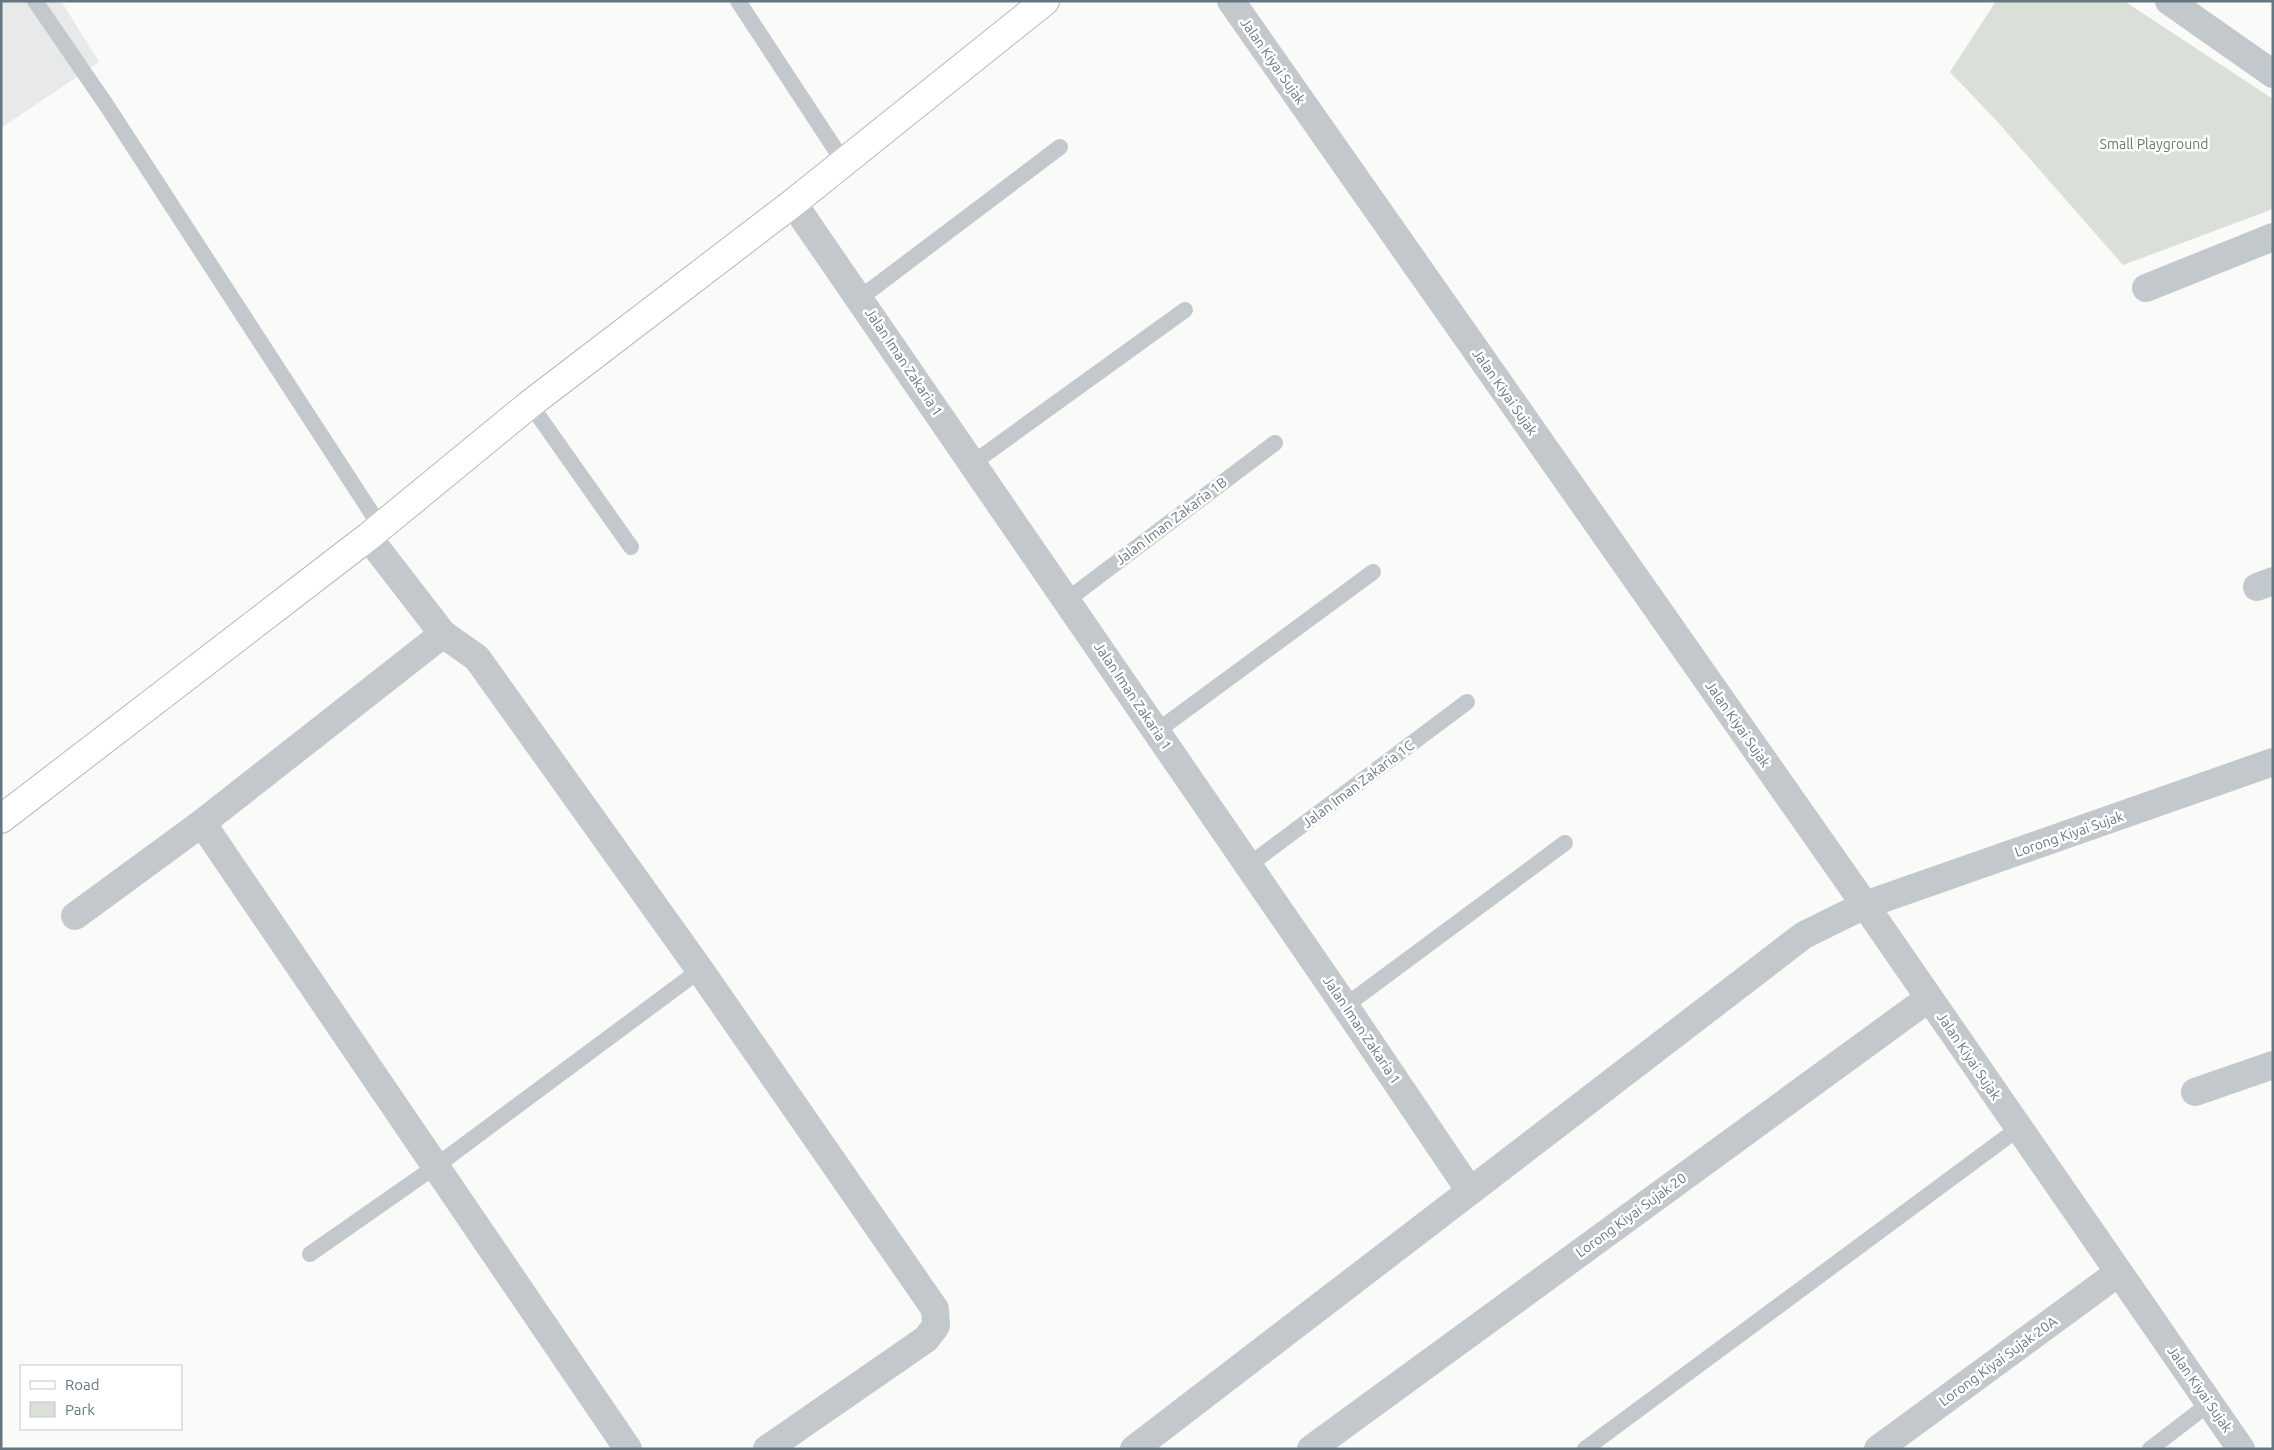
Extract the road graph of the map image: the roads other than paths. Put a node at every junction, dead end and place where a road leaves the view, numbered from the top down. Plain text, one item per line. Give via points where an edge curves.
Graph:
1 (35, 1) edge
2 (738, 1) edge
3 (1045, 1) edge
4 (1231, 1) edge
5 (2169, 1) edge
6 (2273, 74) edge
7 (1060, 147) dead end
8 (843, 161) junction
9 (793, 203) junction
10 (2273, 237) edge
11 (2146, 288) dead end
12 (860, 298) junction
13 (1185, 310) dead end
14 (530, 404) junction
15 (1275, 443) dead end
16 (973, 463) junction
17 (374, 532) junction
18 (631, 547) dead end
19 (1373, 572) dead end
20 (1067, 600) junction
21 (443, 634) junction
22 (1467, 702) dead end
23 (1157, 731) junction
24 (2273, 762) edge
25 (1, 819) edge
26 (202, 823) junction
27 (1565, 843) dead end
28 (1249, 865) junction
29 (1865, 905) junction
30 (75, 916) dead end
31 (700, 970) junction
32 (1929, 998) junction
33 (1345, 1006) junction
34 (2273, 1065) edge
35 (2196, 1092) dead end
36 (2018, 1128) junction
37 (436, 1166) junction
38 (1470, 1191) junction
39 (310, 1254) dead end
40 (2118, 1273) junction
41 (2210, 1403) junction
42 (1340, 1440) edge
43 (628, 1449) edge
44 (767, 1449) edge
45 (1134, 1449) edge
46 (1311, 1449) edge
47 (1585, 1449) edge
48 (1878, 1449) edge
49 (2150, 1449) edge
50 (2241, 1449) edge

1 - 17 lane via 107,106
2 - 8 lane
3 - 8 street
4 - 29 street, Jalan Kiyai Sujak
5 - 6 street
7 - 12 lane
8 - 9 street
9 - 12 street, Jalan Iman Zakaria 1
9 - 14 street
10 - 11 street
12 - 16 street, Jalan Iman Zakaria 1
13 - 16 lane
14 - 17 street
14 - 18 lane
15 - 20 lane, Jalan Iman Zakaria 1B
16 - 20 street, Jalan Iman Zakaria 1
17 - 21 street
17 - 25 street
19 - 23 lane
20 - 23 street, Jalan Iman Zakaria 1
21 - 26 street
21 - 31 street via 477,658
22 - 28 lane, Jalan Iman Zakaria 1C
23 - 28 street, Jalan Iman Zakaria 1
24 - 29 street, Lorong Kiyai Sujak
26 - 30 street
26 - 37 street
27 - 33 lane
28 - 33 street, Jalan Iman Zakaria 1
29 - 32 street, Jalan Kiyai Sujak
29 - 38 street, Lorong Kiyai Sujak via 1804,935
31 - 37 lane
31 - 44 street via 934,1309 936,1326 926,1339
32 - 36 street, Jalan Kiyai Sujak
32 - 42 street, Lorong Kiyai Sujak 20
33 - 38 street, Jalan Iman Zakaria 1
34 - 35 street
36 - 40 street, Jalan Kiyai Sujak
36 - 47 lane
37 - 39 lane
37 - 43 street
38 - 45 street, Lorong Kiyai Sujak
40 - 41 street, Jalan Kiyai Sujak
40 - 48 street, Lorong Kiyai Sujak 20A
41 - 49 lane
41 - 50 street, Jalan Kiyai Sujak
42 - 46 street, Lorong Kiyai Sujak 20

